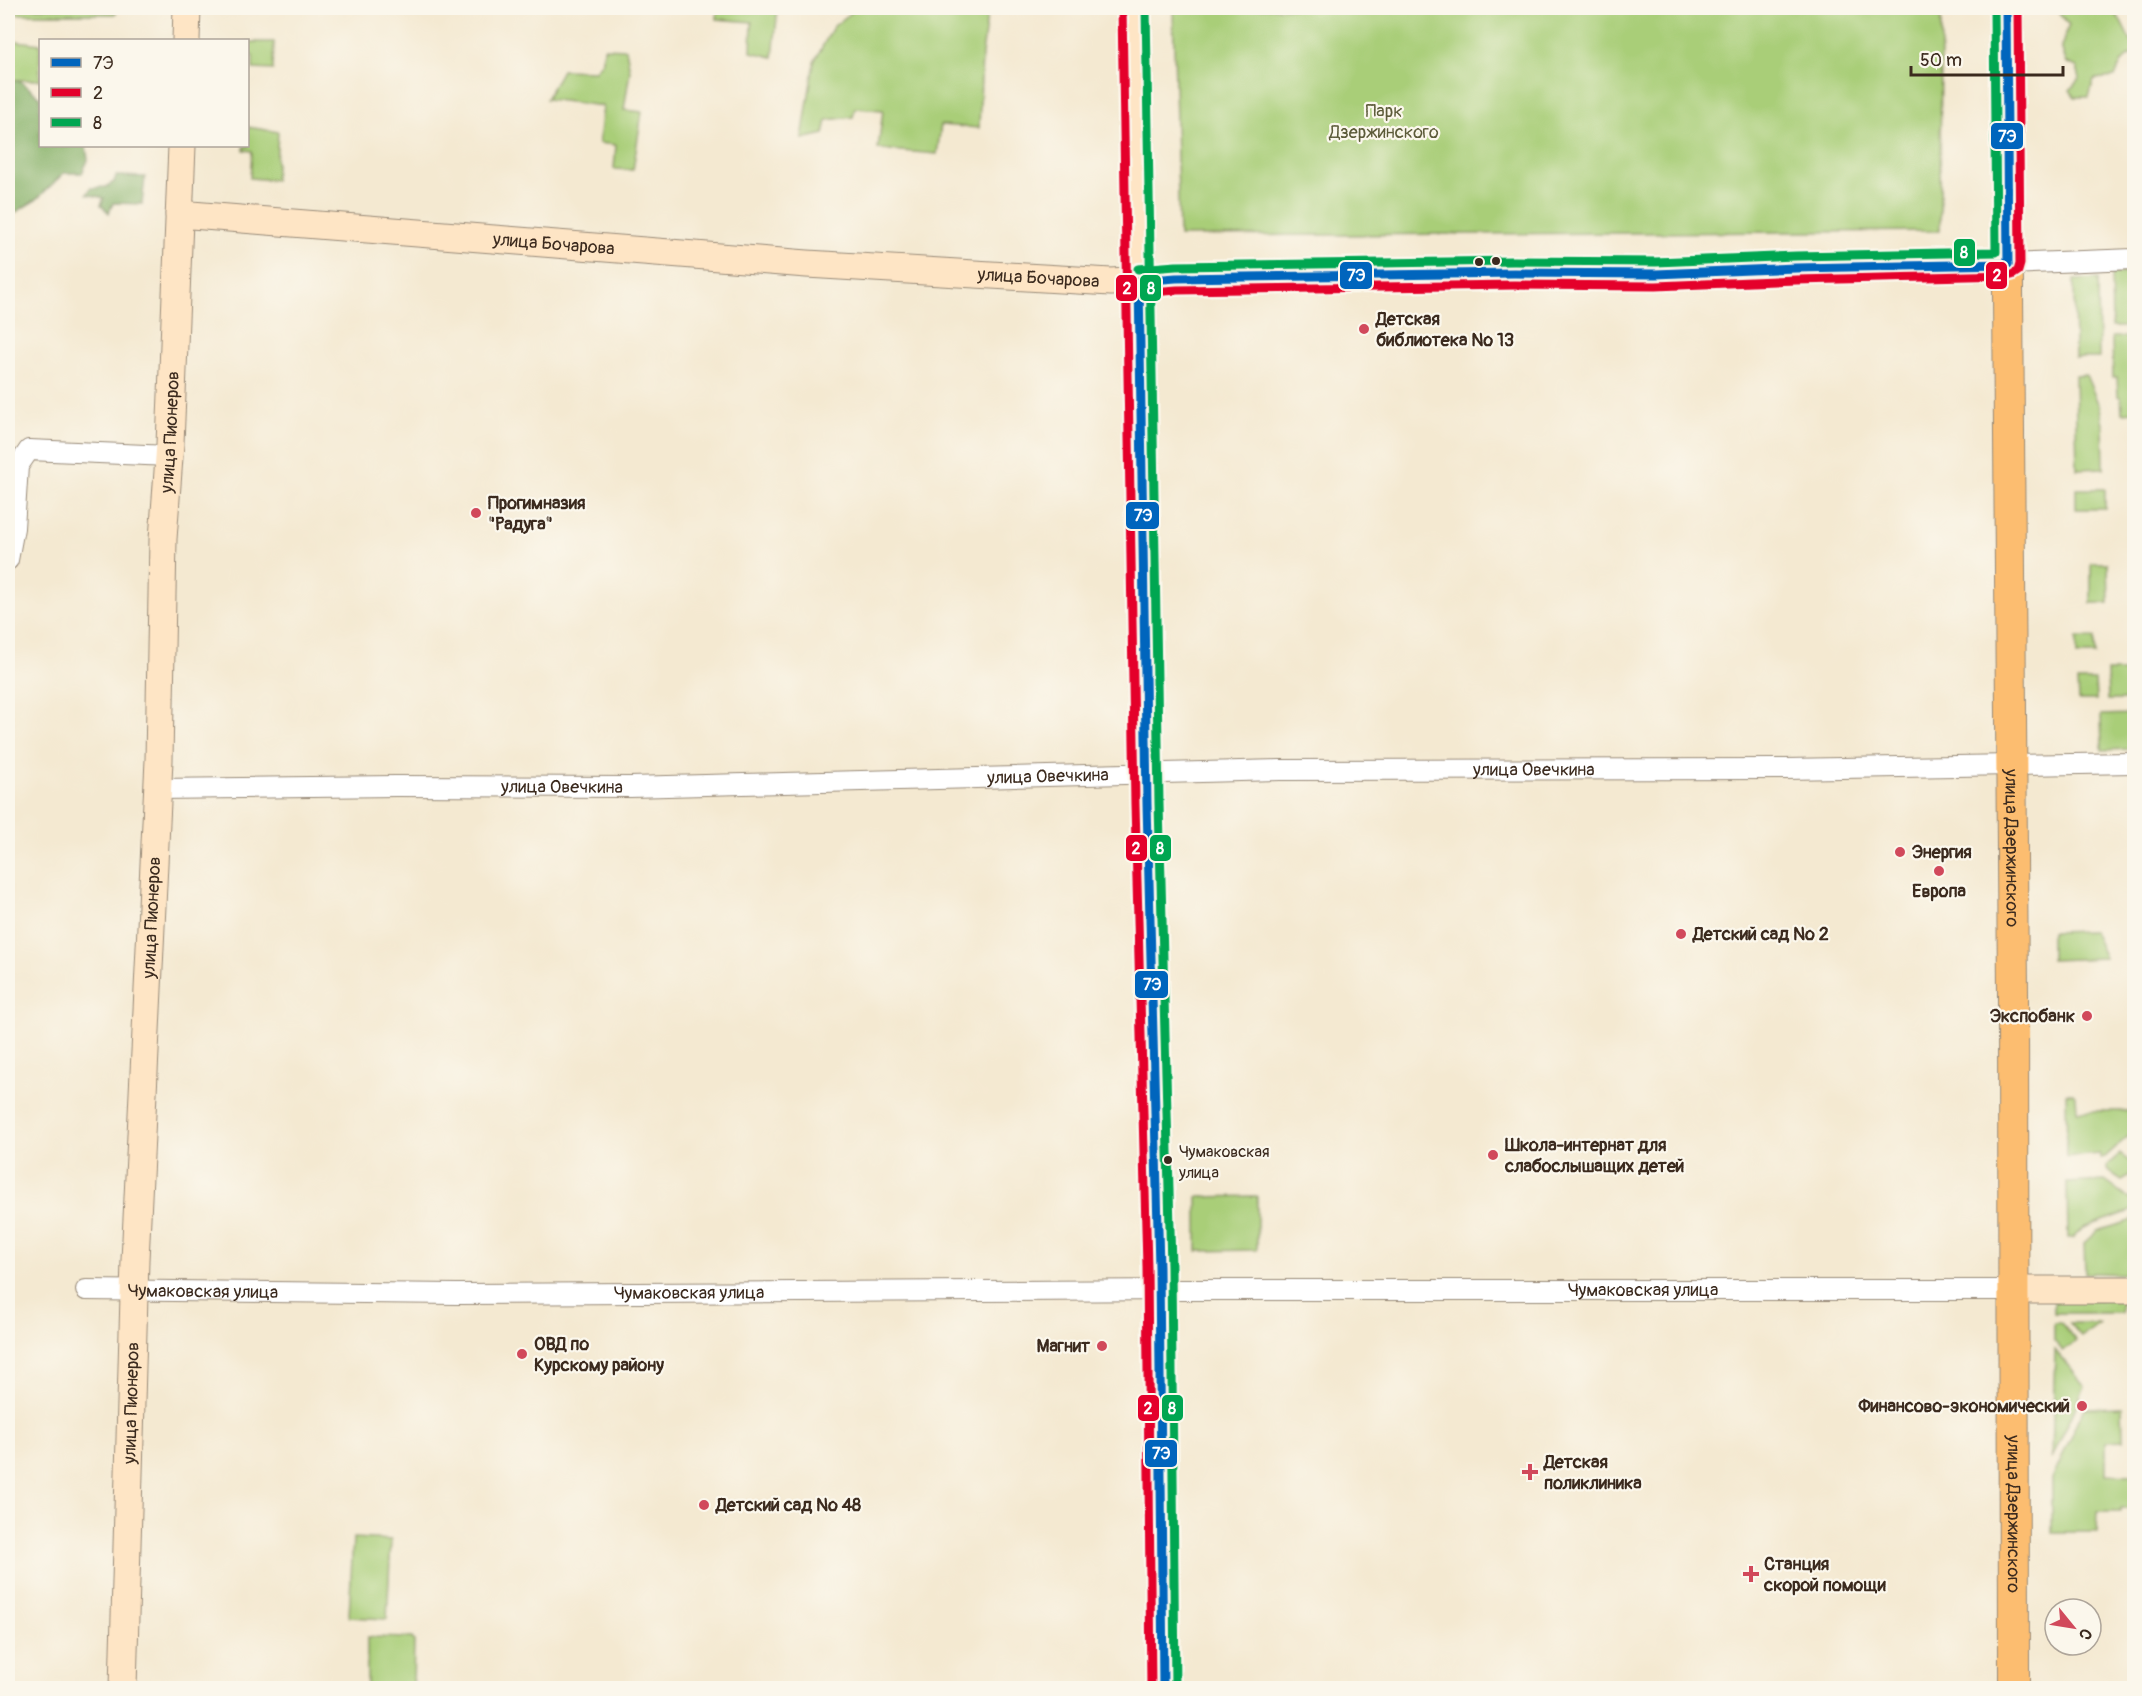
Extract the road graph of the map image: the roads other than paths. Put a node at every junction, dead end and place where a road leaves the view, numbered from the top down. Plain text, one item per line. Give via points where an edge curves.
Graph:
1 (187, 8) edge
2 (1134, 8) edge
3 (2006, 8) edge
4 (186, 39) edge
5 (182, 147) edge
6 (179, 214) junction
7 (2134, 259) edge
8 (2008, 264) junction
9 (1139, 281) junction
10 (169, 456) junction
11 (8, 560) edge
12 (2134, 763) edge
13 (2011, 764) junction
14 (1146, 775) junction
15 (157, 789) junction
16 (86, 1290) dead end
17 (134, 1290) junction
18 (1159, 1290) junction
19 (2013, 1290) junction
20 (2134, 1290) edge
21 (123, 1689) edge
22 (1163, 1689) edge
23 (2014, 1689) edge

1 - 4 street
2 - 9 street
3 - 8 main road, улица Дзержинского
5 - 6 street, улица Пионеров
6 - 9 street, улица Бочарова via 807,264
6 - 10 street, улица Пионеров
7 - 8 street
8 - 9 street, улица Бочарова
8 - 13 main road, улица Дзержинского
9 - 14 street
10 - 11 street via 29,450 18,465
10 - 15 street, улица Пионеров via 163,539
12 - 13 street, улица Овечкина
13 - 14 street, улица Овечкина via 1785,769 1280,770
13 - 19 main road, улица Дзержинского
14 - 15 street, улица Овечкина via 630,787
14 - 18 street
15 - 17 street, улица Пионеров
16 - 17 street, Чумаковская улица
17 - 18 street, Чумаковская улица via 469,1294
17 - 21 street, улица Пионеров
18 - 19 street, Чумаковская улица
18 - 22 street
19 - 20 street
19 - 23 main road, улица Дзержинского

